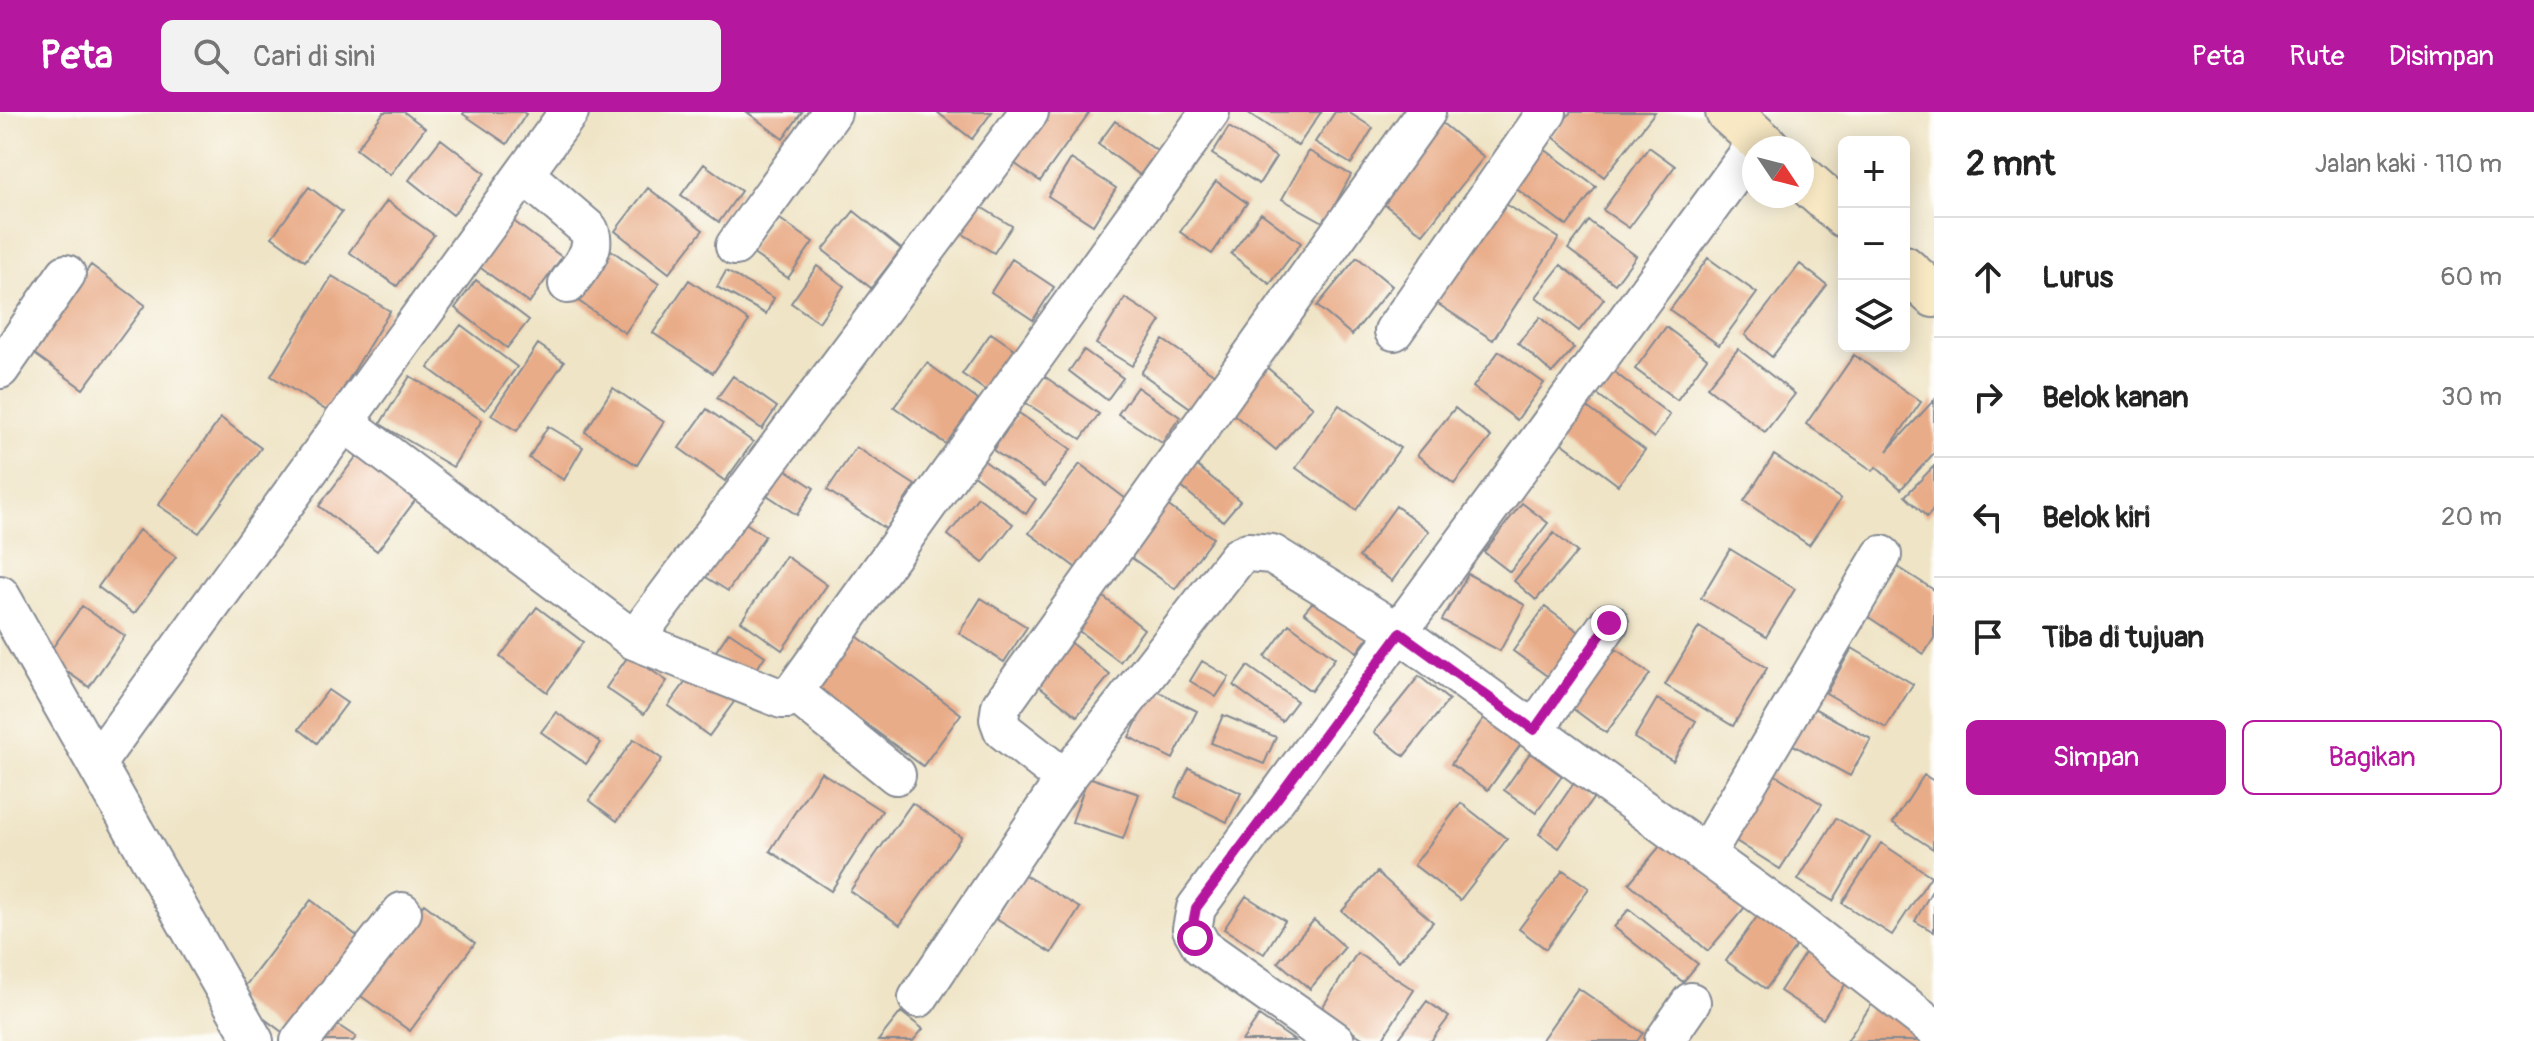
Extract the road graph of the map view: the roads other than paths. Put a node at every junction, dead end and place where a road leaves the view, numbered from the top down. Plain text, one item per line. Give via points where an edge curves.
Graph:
1 (569, 112) edge
2 (832, 112) edge
3 (1029, 112) edge
4 (1210, 112) edge
5 (1426, 112) edge
6 (1547, 112) edge
7 (1752, 133) edge
8 (524, 174) junction
9 (1814, 189) edge
10 (1838, 210) edge
11 (735, 246) dead end
12 (1910, 273) edge
13 (66, 274) dead end
14 (568, 284) dead end
15 (1934, 295) edge
16 (1394, 331) dead end
17 (0, 369) edge
18 (343, 421) junction
19 (1882, 555) dead end
20 (0, 595) edge
21 (1609, 623) dead end
22 (1400, 633) junction
23 (634, 640) junction
24 (795, 693) junction
25 (1534, 730) junction
26 (97, 762) junction
27 (896, 775) dead end
28 (1065, 779) junction
29 (1705, 855) junction
30 (402, 912) dead end
31 (918, 998) dead end
32 (1691, 1002) dead end
33 (1934, 1028) edge
34 (254, 1041) edge
35 (300, 1041) edge
36 (1335, 1041) edge
37 (1664, 1041) edge

1 - 8 street
2 - 11 street
3 - 23 street
4 - 24 street
5 - 28 street via 1001,706 1003,730
6 - 16 street
7 - 22 street
8 - 14 street via 593,239
8 - 18 street
9 - 10 main road
12 - 15 main road
13 - 17 street
18 - 23 street
18 - 26 street
19 - 29 street
20 - 26 street
21 - 25 street
22 - 25 street
22 - 28 street via 1272,554 1248,552 1238,557
22 - 36 street via 1192,918 1202,947
23 - 24 street via 782,699
24 - 27 street
25 - 29 street
26 - 34 street
28 - 31 street
29 - 33 street
30 - 35 street
32 - 37 street

